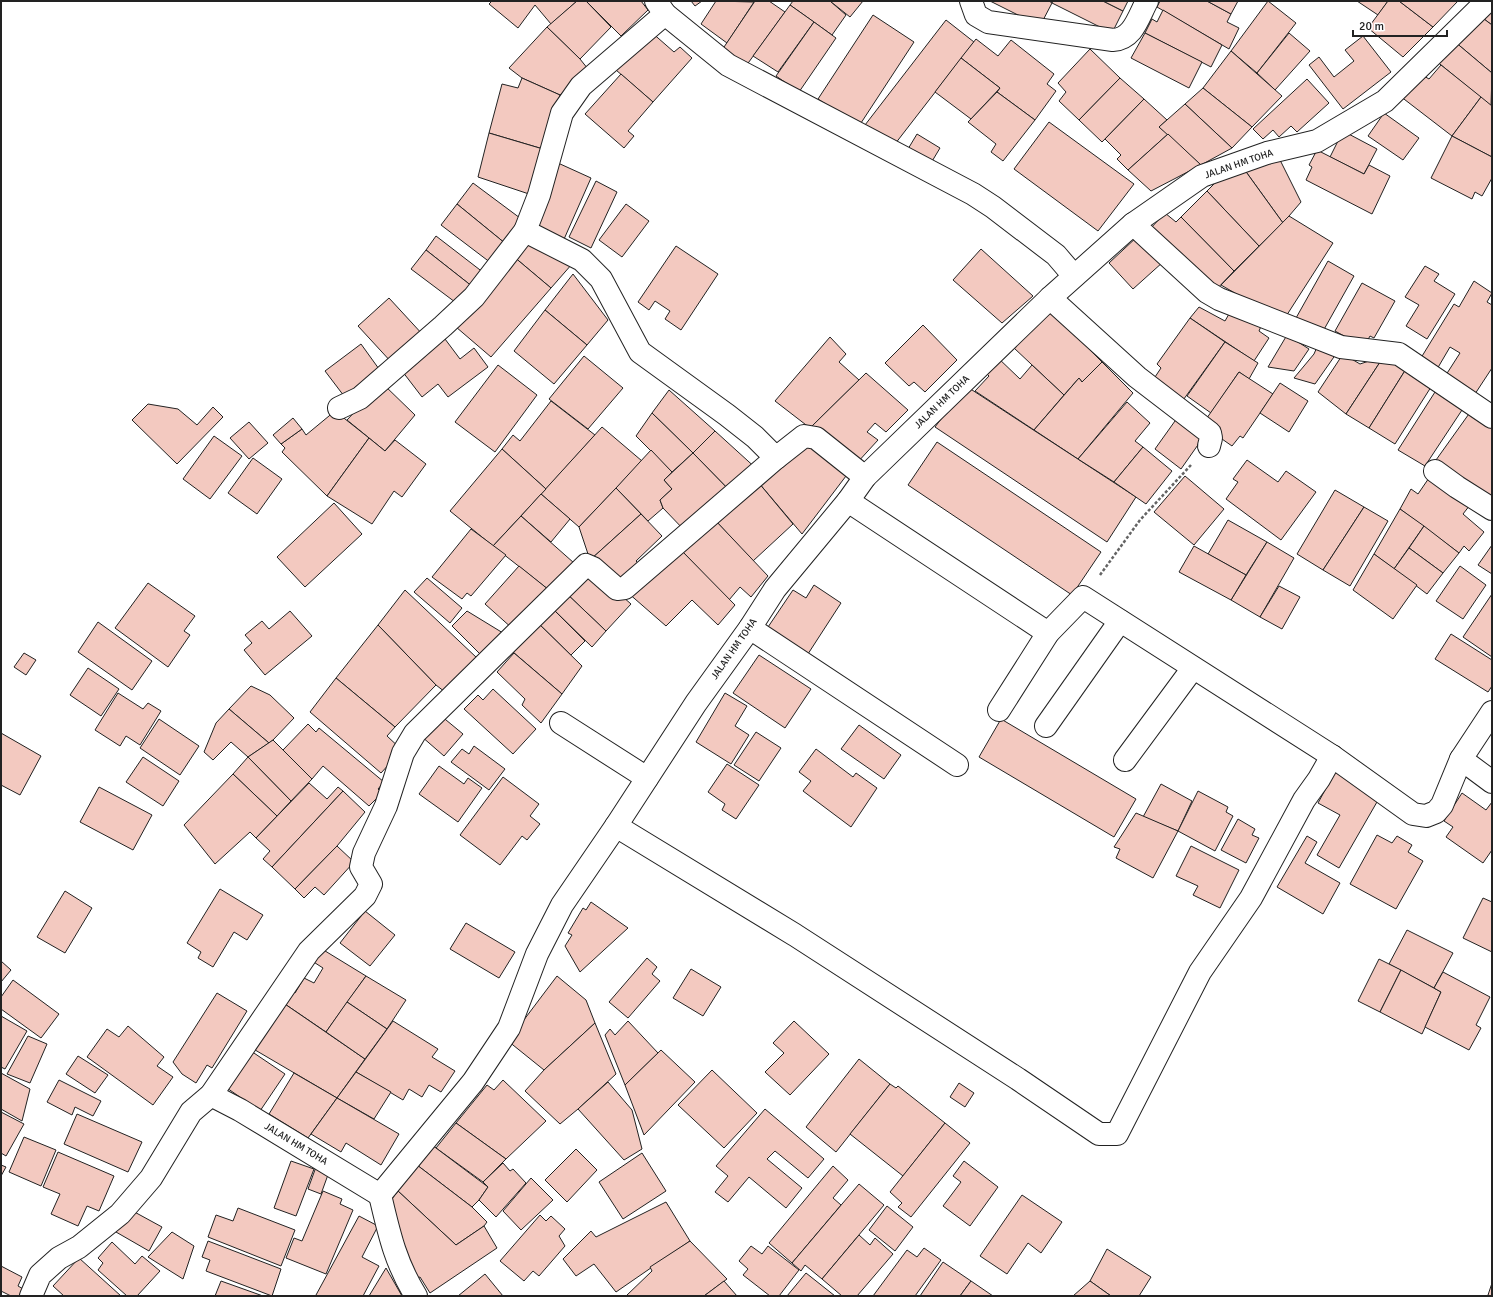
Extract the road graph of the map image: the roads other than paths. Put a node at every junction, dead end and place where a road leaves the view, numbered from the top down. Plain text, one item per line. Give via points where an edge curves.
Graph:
1 (971, 1) edge
2 (1147, 1) edge
3 (1487, 1) edge
4 (661, 7) edge
5 (1133, 224) junction
6 (525, 231) junction
7 (1074, 276) junction
8 (1050, 298) junction
9 (339, 408) dead end
10 (1492, 417) edge
11 (1209, 446) road end
12 (776, 458) junction
13 (1435, 471) dead end
14 (865, 476) junction
15 (848, 502) junction
16 (1492, 509) edge
17 (1120, 621) junction
18 (750, 628) junction
19 (1048, 633) junction
20 (1193, 668) junction
21 (999, 710) dead end
22 (1492, 712) edge
23 (561, 723) dead end
24 (1046, 726) dead end
25 (1332, 756) junction
26 (1461, 759) junction
27 (1125, 760) dead end
28 (957, 765) dead end
29 (647, 778) junction
30 (1492, 782) edge
31 (616, 826) junction
32 (211, 1095) junction
33 (380, 1195) junction
34 (31, 1296) edge
35 (416, 1296) edge

1 - 2 street via 976,15 988,22 1112,40 1127,36
3 - 5 street, JALAN HM TOHA via 1385,101 1317,142 1267,153 1202,176
4 - 6 street via 582,86 562,112 544,180
4 - 7 street via 728,65 973,194 1056,255
5 - 7 street, JALAN HM TOHA
5 - 10 street via 1207,292 1219,299 1340,347 1399,354
6 - 9 street via 474,297 444,326 360,398
6 - 12 street via 582,260 601,279 640,352 727,415
7 - 8 street, JALAN HM TOHA
8 - 11 street via 1138,377 1210,433
8 - 14 street, JALAN HM TOHA
12 - 14 street via 804,436 816,438
12 - 32 street via 625,588 617,589 593,568 586,566 415,733 403,753 386,806 364,853 361,867 370,884 365,896 309,951
13 - 16 street
14 - 15 street, JALAN HM TOHA
15 - 18 street, JALAN HM TOHA via 775,589
15 - 19 street
17 - 19 street via 1083,597
17 - 20 street
17 - 24 street
18 - 28 street
18 - 29 street, JALAN HM TOHA via 696,703
19 - 21 street
20 - 25 street
20 - 27 street
22 - 26 street
23 - 29 street
25 - 26 street via 1413,814 1426,816 1436,812 1442,805
25 - 31 street via 1304,800 1251,898 1200,972 1117,1134 1099,1134 795,935
26 - 30 street
29 - 31 street, JALAN HM TOHA
31 - 33 street, JALAN HM TOHA via 562,904 537,954 509,1028 473,1082
32 - 33 street, JALAN HM TOHA
32 - 34 street via 191,1112 151,1178 120,1214 40,1275
33 - 35 street via 391,1242

